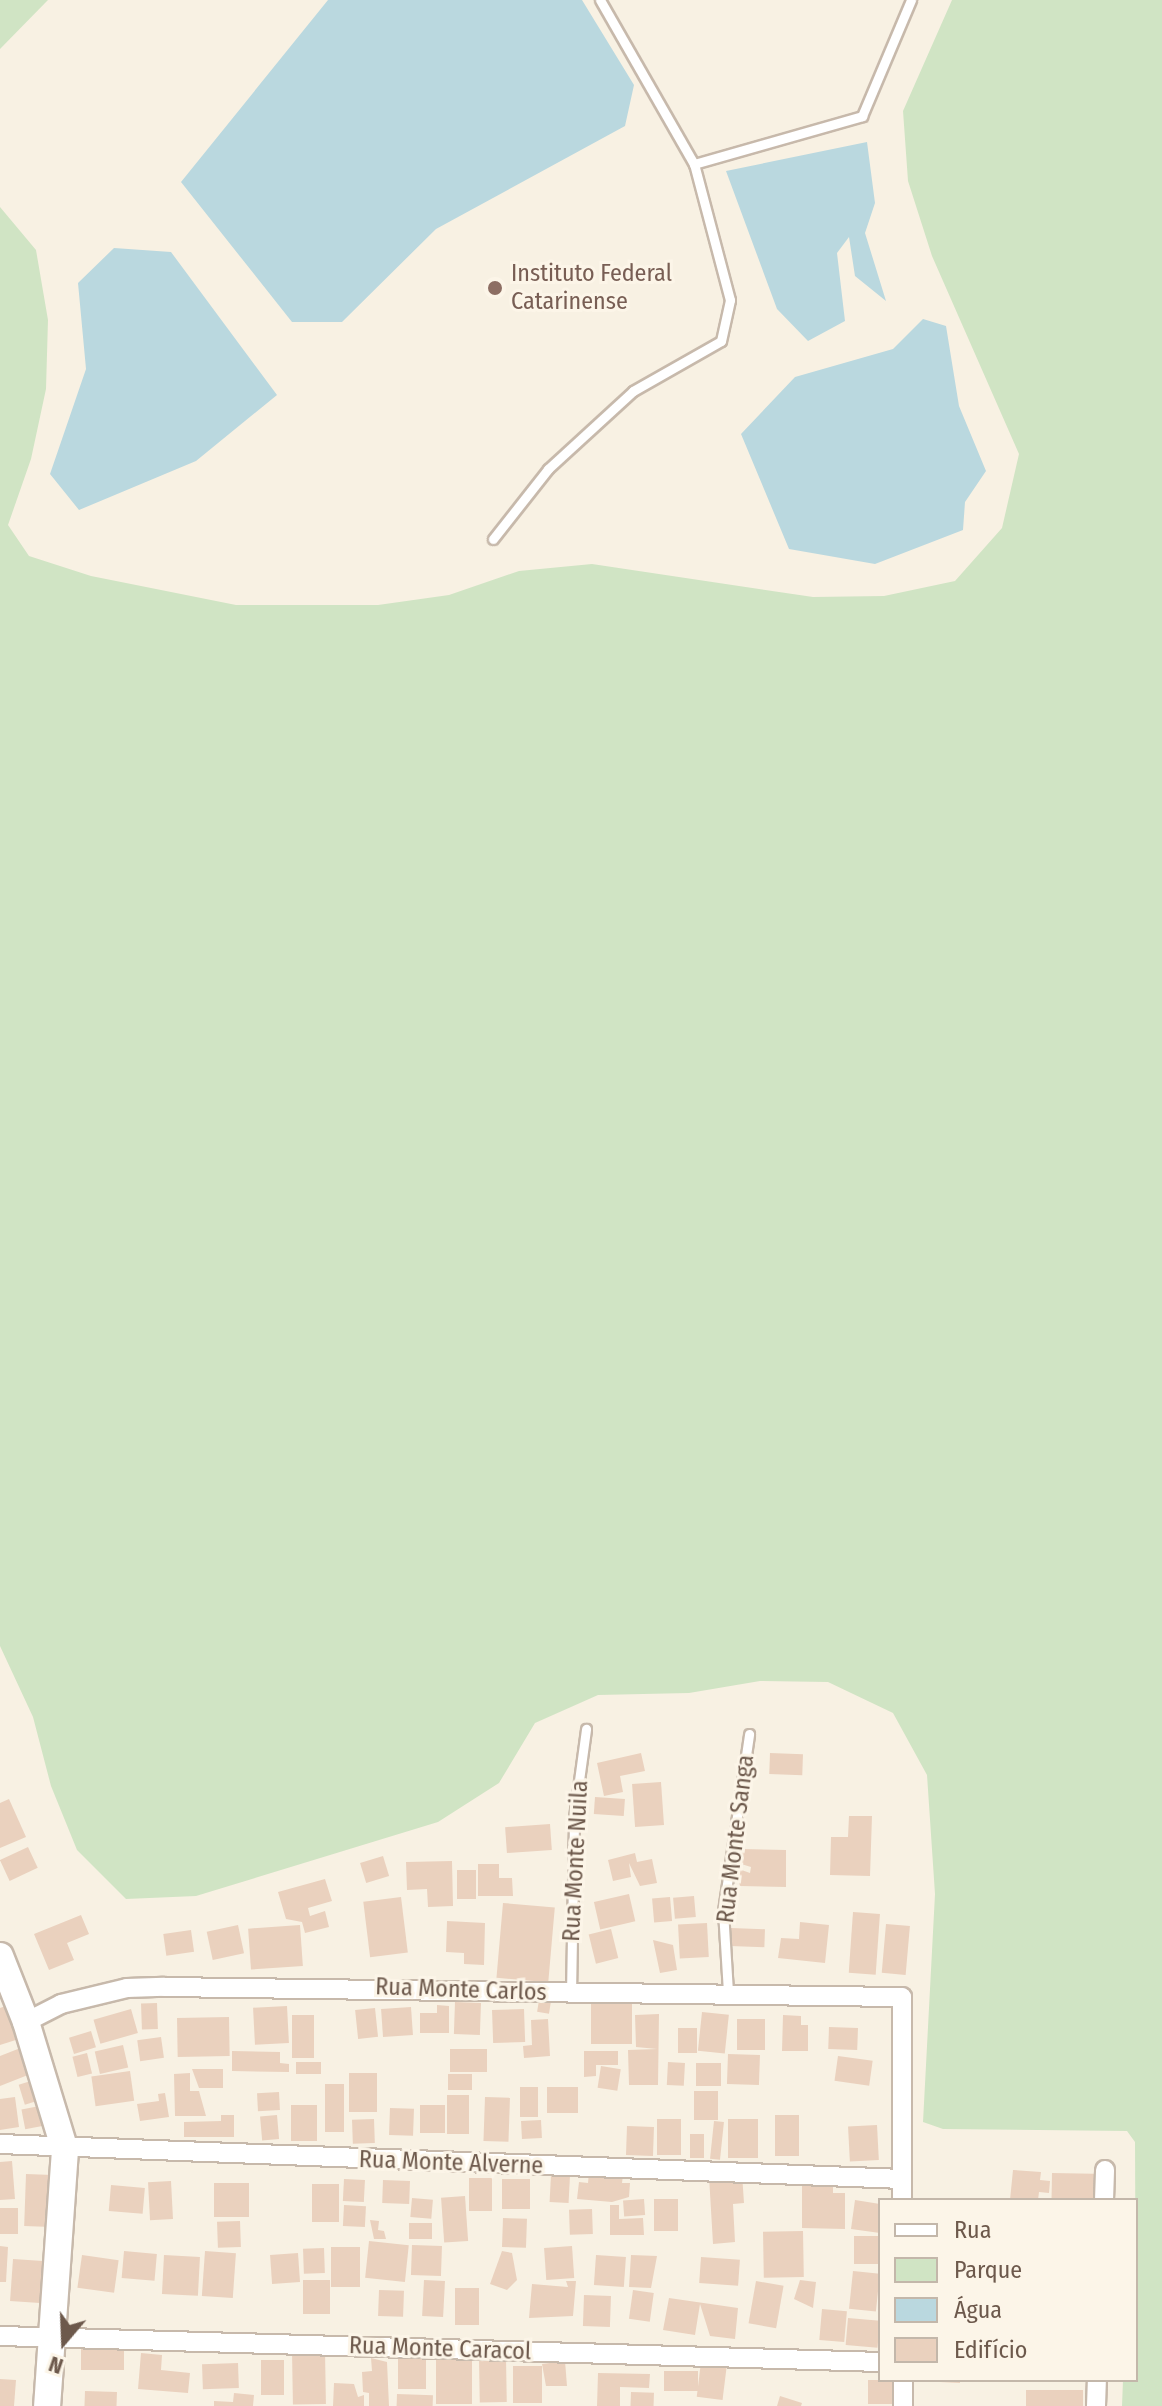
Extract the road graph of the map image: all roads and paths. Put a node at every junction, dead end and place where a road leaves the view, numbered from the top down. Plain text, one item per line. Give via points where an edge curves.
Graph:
1 (600, 0) edge
2 (911, 0) edge
3 (694, 164) junction
4 (493, 539) dead end
5 (586, 1729) dead end
6 (749, 1734) dead end
7 (0, 1956) edge
8 (728, 1992) junction
9 (571, 1994) junction
10 (26, 2022) junction
11 (0, 2144) edge
12 (65, 2150) junction
13 (1105, 2170) dead end
14 (902, 2179) junction
15 (902, 2198) edge
16 (1104, 2198) edge
17 (0, 2336) edge
18 (52, 2337) junction
19 (878, 2362) edge
20 (903, 2382) edge
21 (1097, 2382) edge
22 (47, 2406) edge
23 (903, 2406) edge
24 (1096, 2406) edge

1 - 3 lane
2 - 3 lane via 862,116
3 - 4 lane via 730,300 721,341 633,391 548,469
5 - 9 lane, Rua Monte Nuila via 574,1817
6 - 8 lane, Rua Monte Sanga via 723,1911
7 - 10 main road
8 - 9 street, Rua Monte Carlos
8 - 14 street, Rua Monte Carlos via 902,1997
9 - 10 street, Rua Monte Carlos via 387,1986 127,1988 61,2004
10 - 12 main road
11 - 12 street, Rua Monte Alverne
12 - 14 street, Rua Monte Alverne
12 - 18 main road
13 - 16 street
14 - 15 street
17 - 18 street, Rua Monte Caracol
18 - 19 street, Rua Monte Caracol
18 - 22 main road
20 - 23 street
21 - 24 street

